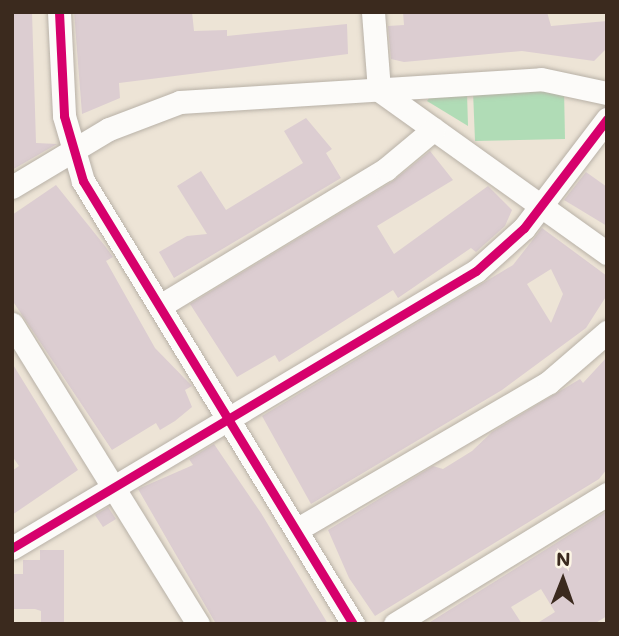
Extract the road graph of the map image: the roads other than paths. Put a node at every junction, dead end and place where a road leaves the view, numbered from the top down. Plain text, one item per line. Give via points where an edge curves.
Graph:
1 (59, 12) edge
2 (373, 12) edge
3 (379, 90) junction
4 (607, 93) edge
5 (607, 119) edge
6 (434, 129) junction
7 (70, 152) junction
8 (12, 187) edge
9 (541, 205) junction
10 (607, 253) edge
11 (160, 306) junction
12 (12, 324) edge
13 (607, 332) edge
14 (229, 420) junction
15 (113, 485) junction
16 (607, 494) edge
17 (296, 530) junction
18 (12, 548) edge
19 (198, 624) edge
20 (353, 624) edge
21 (395, 624) edge

1 - 7 street
2 - 3 street
3 - 4 street via 541,79
3 - 6 street
3 - 7 street via 180,102
5 - 9 street
6 - 9 street
6 - 11 street via 386,169
7 - 8 street
7 - 11 street
9 - 10 street
9 - 14 street via 477,271
11 - 14 street
12 - 15 street
13 - 17 street via 549,382
14 - 15 street
14 - 17 street
15 - 18 street
15 - 19 street
16 - 21 street
17 - 20 street

